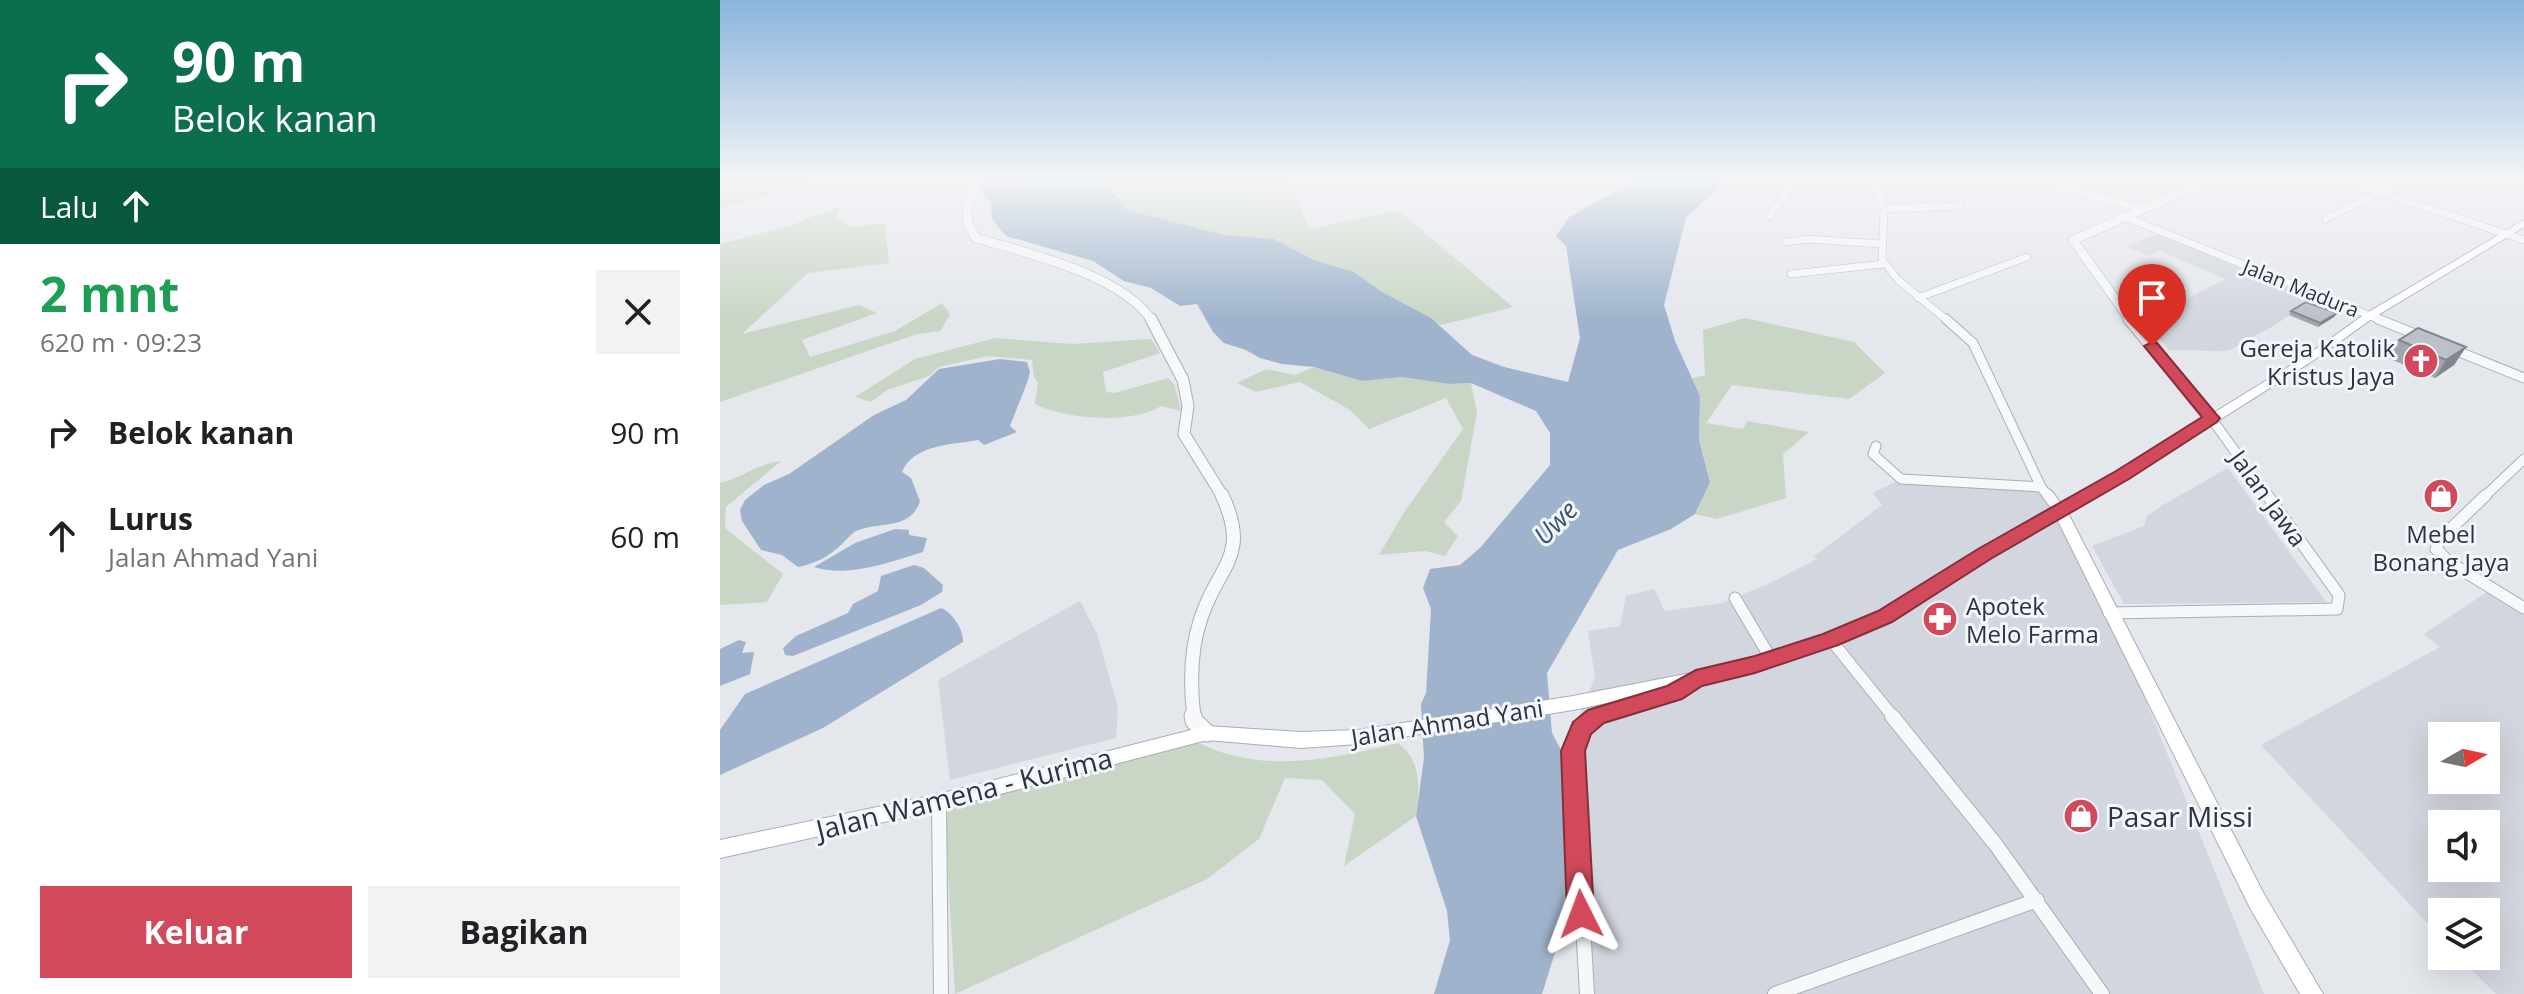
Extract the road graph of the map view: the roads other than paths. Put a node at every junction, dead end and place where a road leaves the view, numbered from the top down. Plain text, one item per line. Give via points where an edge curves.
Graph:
1 (968, 226) edge
2 (1883, 226) edge
3 (2101, 226) edge
4 (2149, 226) edge
5 (2483, 226) edge
6 (2518, 226) edge
7 (2506, 234) junction
8 (2524, 240) edge
9 (1786, 242) dead end
10 (1881, 244) junction
11 (2027, 257) dead end
12 (1884, 264) junction
13 (1791, 274) dead end
14 (1918, 298) junction
15 (2369, 316) junction
16 (2434, 342) edge
17 (2448, 348) edge
18 (2524, 378) edge
19 (2211, 418) junction
20 (1876, 446) dead end
21 (2522, 464) edge
22 (2041, 487) junction
23 (2060, 511) junction
24 (1735, 598) dead end
25 (2524, 608) edge
26 (2109, 613) junction
27 (1831, 640) junction
28 (1771, 659) junction
29 (1696, 679) junction
30 (1207, 733) junction
31 (939, 802) junction
32 (720, 849) edge
33 (2037, 900) junction
34 (941, 994) edge
35 (1587, 994) edge
36 (1775, 994) edge
37 (2102, 994) edge
38 (2312, 994) edge

1 - 30 street via 976,238 1057,262 1126,295 1146,312 1169,349 1188,406 1184,434 1212,477 1235,540 1193,642 1192,710 1194,721
2 - 10 street
3 - 19 street, Jalan Jawa via 2073,240 2132,323
4 - 15 street, Jalan Madura
5 - 7 street
6 - 7 main road, Jalan Ahmad Yani
7 - 8 street
7 - 15 main road, Jalan Ahmad Yani
9 - 10 street
10 - 12 street
11 - 14 street
12 - 13 street
12 - 14 street
14 - 22 street via 1973,343
15 - 16 street, Jalan Madura
15 - 19 main road, Jalan Ahmad Yani
17 - 18 street
19 - 23 main road, Jalan Ahmad Yani
19 - 26 street, Jalan Jawa via 2339,595 2337,609
20 - 22 street via 1873,454 1901,479
21 - 25 street via 2440,539 2436,549
22 - 23 street
23 - 26 main road
23 - 27 main road, Jalan Ahmad Yani via 1885,616
24 - 28 street
26 - 38 main road via 2257,901
27 - 28 main road, Jalan Ahmad Yani
27 - 33 street
28 - 29 main road, Jalan Ahmad Yani
29 - 30 main road, Jalan Ahmad Yani via 1358,737 1301,740
29 - 35 street via 1674,692 1596,716 1582,728 1573,751
30 - 31 main road, Jalan Wamena - Kurima
31 - 32 main road, Jalan Wamena - Kurima
31 - 34 street
33 - 36 street
33 - 37 street

